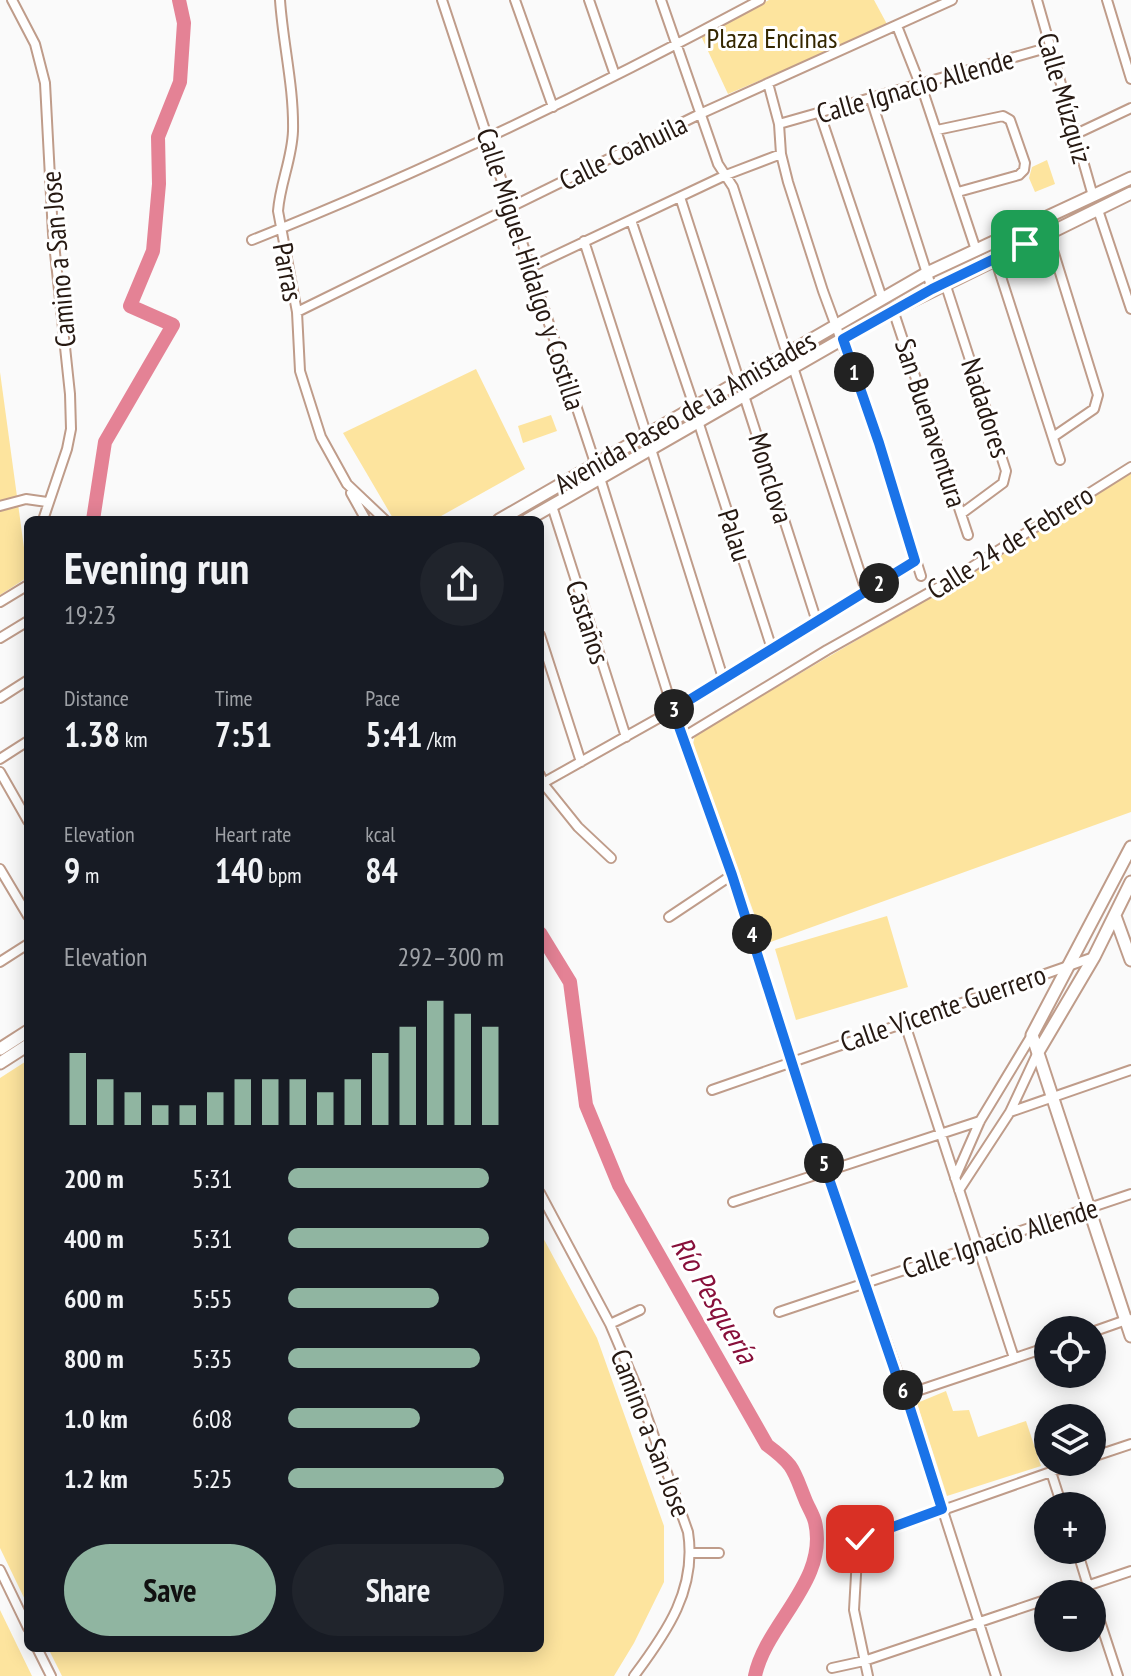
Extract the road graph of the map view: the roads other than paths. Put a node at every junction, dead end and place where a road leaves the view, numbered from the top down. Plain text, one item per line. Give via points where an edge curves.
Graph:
1 (12, 0) edge
2 (280, 0) edge
3 (442, 0) edge
4 (515, 0) edge
5 (589, 0) edge
6 (661, 0) edge
7 (760, 0) edge
8 (952, 0) edge
9 (1037, 0) edge
10 (1107, 0) edge
11 (741, 5) edge
12 (897, 26) junction
13 (676, 44) junction
14 (1050, 47) junction
15 (615, 75) junction
16 (1131, 79) edge
17 (768, 83) junction
18 (920, 85) junction
19 (871, 99) junction
20 (553, 107) junction
21 (1131, 108) edge
22 (700, 114) junction
23 (820, 114) junction
24 (779, 124) junction
25 (937, 130) junction
26 (1076, 134) junction
27 (488, 139) junction
28 (781, 154) junction
29 (726, 175) junction
30 (1131, 178) edge
31 (1114, 187) junction
32 (958, 192) junction
33 (1093, 196) junction
34 (1126, 196) edge
35 (680, 197) junction
36 (511, 207) junction
37 (1098, 210) junction
38 (631, 220) junction
39 (280, 229) junction
40 (1021, 229) junction
41 (1048, 234) junction
42 (252, 240) dead end
43 (584, 241) junction
44 (1025, 244) junction
45 (976, 250) junction
46 (995, 258) junction
47 (531, 267) junction
48 (927, 273) junction
49 (945, 283) junction
50 (932, 289) junction
51 (882, 298) junction
52 (1131, 309) edge
53 (893, 310) junction
54 (297, 312) junction
55 (837, 324) junction
56 (843, 339) junction
57 (787, 354) junction
58 (793, 367) junction
59 (741, 380) junction
60 (745, 394) junction
61 (694, 406) junction
62 (698, 421) junction
63 (646, 433) junction
64 (1053, 437) junction
65 (651, 449) junction
66 (1060, 460) dead end
67 (595, 463) junction
68 (1131, 467) edge
69 (600, 478) junction
70 (347, 484) junction
71 (47, 502) junction
72 (0, 506) edge
73 (552, 506) junction
74 (961, 514) junction
75 (44, 516) edge
76 (364, 516) edge
77 (381, 516) edge
78 (506, 516) edge
79 (534, 516) edge
80 (968, 535) dead end
81 (915, 561) junction
82 (921, 576) dead end
83 (24, 587) edge
84 (866, 591) junction
85 (0, 602) edge
86 (817, 622) junction
87 (24, 624) edge
88 (0, 638) edge
89 (544, 647) edge
90 (772, 649) junction
91 (723, 678) junction
92 (24, 683) edge
93 (0, 698) edge
94 (673, 710) junction
95 (626, 737) junction
96 (682, 738) junction
97 (24, 744) edge
98 (0, 759) edge
99 (581, 762) junction
100 (0, 772) edge
101 (544, 779) edge
102 (544, 784) edge
103 (24, 802) edge
104 (19, 805) junction
105 (24, 814) edge
106 (1131, 847) edge
107 (611, 858) dead end
108 (0, 869) edge
109 (732, 875) junction
110 (1131, 882) edge
111 (24, 909) edge
112 (1115, 916) junction
113 (669, 917) dead end
114 (1129, 946) edge
115 (24, 947) edge
116 (1094, 957) junction
117 (1131, 960) edge
118 (0, 962) edge
119 (1068, 965) junction
120 (904, 1021) junction
121 (24, 1034) edge
122 (1032, 1035) junction
123 (24, 1048) edge
124 (0, 1049) edge
125 (1038, 1052) junction
126 (793, 1059) junction
127 (0, 1063) edge
128 (1131, 1070) edge
129 (712, 1090) dead end
130 (1053, 1097) junction
131 (1010, 1112) junction
132 (980, 1121) junction
133 (941, 1134) junction
134 (826, 1170) junction
135 (955, 1178) junction
136 (959, 1190) junction
137 (1131, 1194) edge
138 (544, 1200) edge
139 (733, 1202) dead end
140 (1089, 1208) junction
141 (976, 1245) junction
142 (864, 1283) junction
143 (640, 1310) dead end
144 (779, 1312) dead end
145 (1128, 1320) edge
146 (610, 1324) junction
147 (1106, 1327) edge
148 (1131, 1336) edge
149 (1034, 1352) edge
150 (1014, 1358) junction
151 (905, 1395) junction
152 (1131, 1444) edge
153 (1106, 1452) edge
154 (1039, 1476) edge
155 (942, 1509) junction
156 (692, 1553) junction
157 (719, 1553) dead end
158 (0, 1570) edge
159 (1131, 1571) edge
160 (1106, 1584) edge
161 (1034, 1604) edge
162 (24, 1620) edge
163 (980, 1622) junction
164 (1106, 1640) edge
165 (39, 1652) edge
166 (864, 1661) junction
167 (832, 1668) dead end
168 (51, 1676) edge
169 (634, 1676) edge
170 (868, 1676) edge
171 (996, 1676) edge
172 (1118, 1676) edge

1 - 71 street, Camino a San Jose via 35,44 45,83 53,234 70,394 67,449
2 - 39 street, Parras via 293,131 291,159 279,195
3 - 27 street, Calle Miguel Hidalgo y Costilla
4 - 20 street
5 - 15 street
6 - 13 street
7 - 11 street
8 - 12 street, Calle Coahuila
9 - 14 street, Calle Múzquiz
10 - 16 street
11 - 13 street
12 - 17 street, Calle Coahuila
12 - 18 street
13 - 15 street
13 - 22 street
14 - 18 street, Calle Ignacio Allende
14 - 26 street, Calle Múzquiz
15 - 20 street
17 - 22 street, Calle Coahuila
17 - 24 street
18 - 19 street, Calle Ignacio Allende
18 - 25 street
19 - 23 street, Calle Ignacio Allende
19 - 48 street
20 - 27 street
21 - 26 street
22 - 29 street
22 - 36 street, Calle Coahuila
23 - 24 street, Calle Ignacio Allende
23 - 51 street
24 - 28 street
25 - 32 street
25 - 32 street via 1003,116 1010,120 1025,163 1019,175
26 - 33 street, Calle Múzquiz
27 - 36 street, Calle Miguel Hidalgo y Costilla
27 - 39 street
28 - 29 street
28 - 55 street
29 - 35 street
29 - 57 street
30 - 31 street, Avenida Paseo de la Amistades
31 - 33 street, Avenida Paseo de la Amistades
31 - 34 street
32 - 45 street
33 - 40 street, Avenida Paseo de la Amistades
34 - 37 street, Avenida Paseo de la Amistades
35 - 38 street
35 - 59 street, Monclova
36 - 47 street, Calle Miguel Hidalgo y Costilla
36 - 54 street, Calle Coahuila
37 - 41 street, Avenida Paseo de la Amistades
37 - 52 street
38 - 43 street
38 - 61 street
39 - 42 street
39 - 54 street, Parras
40 - 44 street
40 - 45 street, Avenida Paseo de la Amistades
41 - 44 street, Avenida Paseo de la Amistades
41 - 64 street via 1098,395 1094,409
43 - 47 street
43 - 63 street
44 - 46 street, Avenida Paseo de la Amistades
45 - 48 street, Avenida Paseo de la Amistades
46 - 49 street, Avenida Paseo de la Amistades
46 - 64 street
47 - 67 street, Calle Miguel Hidalgo y Costilla
48 - 50 street
48 - 51 street, Avenida Paseo de la Amistades
49 - 50 street, Avenida Paseo de la Amistades
49 - 74 street, Nadadores via 1006,471 1003,483
50 - 53 street, Avenida Paseo de la Amistades
51 - 55 street, Avenida Paseo de la Amistades
53 - 56 street, Avenida Paseo de la Amistades
53 - 74 street, San Buenaventura
54 - 70 street, Parras via 306,391 321,437
55 - 56 street
55 - 57 street, Avenida Paseo de la Amistades
56 - 58 street, Avenida Paseo de la Amistades
56 - 81 street
57 - 59 street, Avenida Paseo de la Amistades
58 - 60 street, Avenida Paseo de la Amistades
58 - 84 street
59 - 60 street, Monclova
59 - 61 street, Avenida Paseo de la Amistades
60 - 62 street, Avenida Paseo de la Amistades
60 - 86 street, Monclova
61 - 63 street, Avenida Paseo de la Amistades
62 - 65 street, Avenida Paseo de la Amistades
62 - 90 street, Palau
63 - 67 street, Avenida Paseo de la Amistades
64 - 66 street
65 - 69 street, Avenida Paseo de la Amistades
65 - 91 street
67 - 69 street, Calle Miguel Hidalgo y Costilla
67 - 78 street, Avenida Paseo de la Amistades
68 - 96 street, Calle 24 de Febrero
69 - 73 street, Avenida Paseo de la Amistades
69 - 94 street, Calle Miguel Hidalgo y Costilla
70 - 76 street
70 - 77 street, Parras
71 - 72 street via 26,499
71 - 75 street, Camino a San Jose
73 - 79 street, Avenida Paseo de la Amistades
73 - 95 street, Castaños
74 - 80 street, San Buenaventura
81 - 82 street
81 - 84 street
83 - 85 street
84 - 86 street
86 - 90 street
87 - 88 street
89 - 99 street
90 - 91 street
91 - 94 street
92 - 93 street
94 - 95 street
94 - 96 street, Calle Miguel Hidalgo y Costilla
95 - 99 street
96 - 109 street, Calle Miguel Hidalgo y Costilla
97 - 98 street
99 - 101 street
100 - 104 street
102 - 107 street
103 - 104 street
104 - 105 street
106 - 119 street
108 - 111 street
109 - 113 street
109 - 126 street, Calle Miguel Hidalgo y Costilla
110 - 112 street
112 - 114 street
112 - 116 street
114 - 117 street
115 - 118 street
116 - 119 street, Calle Vicente Guerrero
116 - 125 street
119 - 120 street, Calle Vicente Guerrero
119 - 122 street
120 - 126 street, Calle Vicente Guerrero
120 - 133 street
121 - 124 street
122 - 125 street
122 - 132 street
123 - 127 street
125 - 130 street
125 - 131 street
126 - 129 street, Calle Vicente Guerrero
126 - 134 street, Calle Miguel Hidalgo y Costilla
128 - 130 street
130 - 131 street
130 - 140 street
131 - 136 street
132 - 133 street
132 - 135 street
133 - 134 street
133 - 135 street
134 - 139 street
134 - 142 street, Calle Miguel Hidalgo y Costilla
135 - 136 street
136 - 141 street
137 - 140 street, Calle Ignacio Allende
138 - 146 street, Camino a San Jose
140 - 141 street, Calle Ignacio Allende
140 - 145 street
141 - 142 street, Calle Ignacio Allende
141 - 150 street
142 - 144 street, Calle Ignacio Allende
142 - 151 street, Calle Miguel Hidalgo y Costilla
143 - 146 street
145 - 147 street
145 - 148 street
146 - 156 street, Camino a San Jose via 685,1517
149 - 150 street
150 - 151 street
151 - 155 street, Calle Miguel Hidalgo y Costilla
152 - 153 street
154 - 155 street
155 - 163 street, Calle Miguel Hidalgo y Costilla
155 - 166 street via 858,1540 853,1602
156 - 157 street
156 - 169 street, Camino a San Jose via 673,1621
158 - 162 street
159 - 160 street
161 - 163 street
163 - 166 street
163 - 171 street, Calle Miguel Hidalgo y Costilla
164 - 172 street
165 - 168 street
166 - 167 street
166 - 170 street

